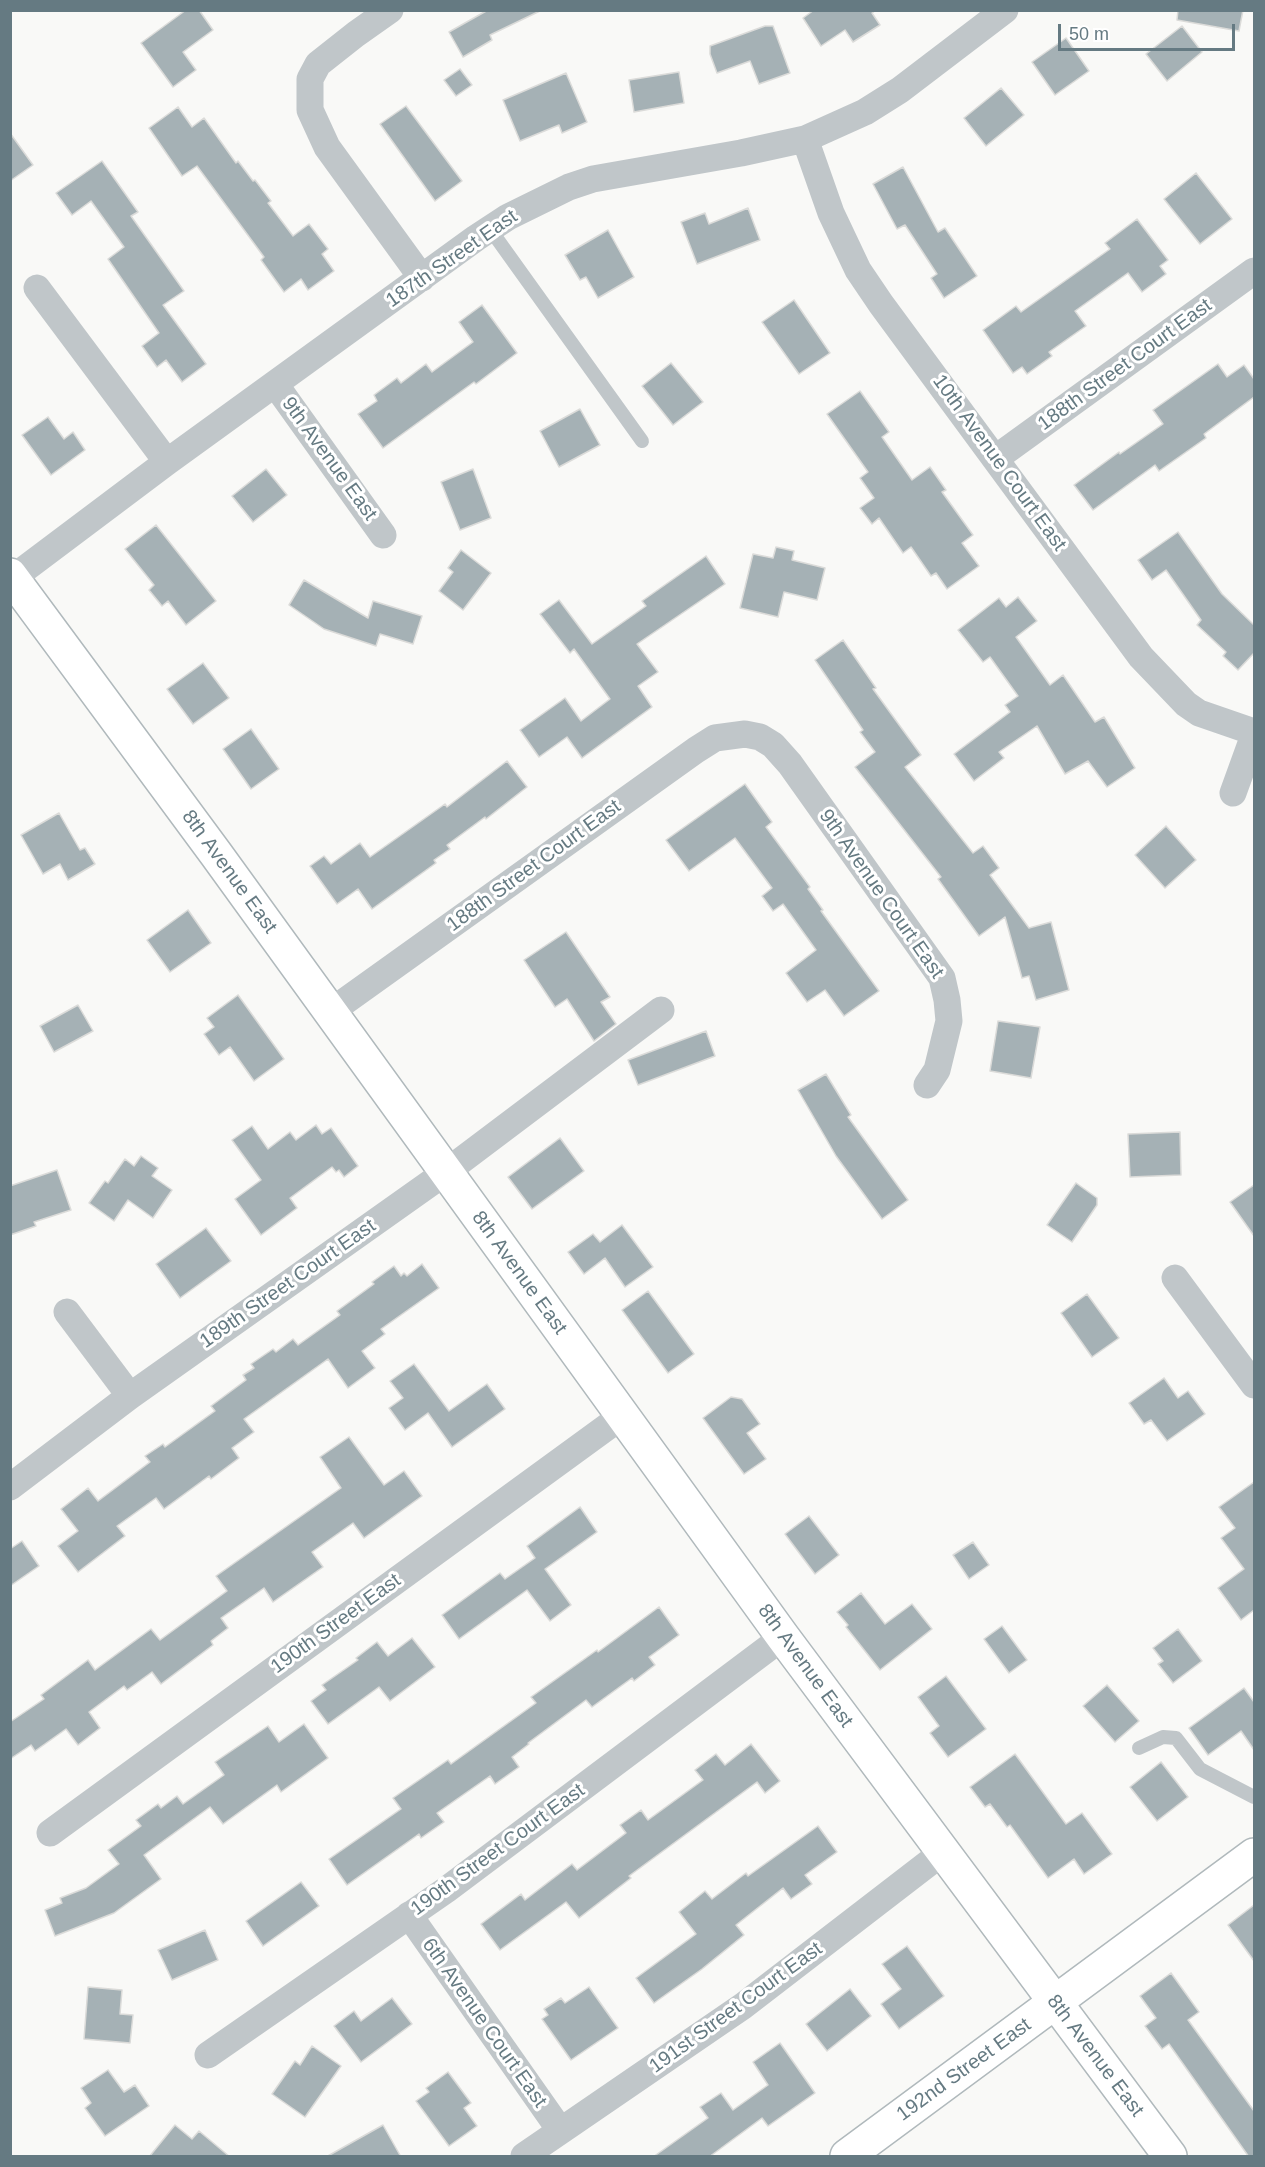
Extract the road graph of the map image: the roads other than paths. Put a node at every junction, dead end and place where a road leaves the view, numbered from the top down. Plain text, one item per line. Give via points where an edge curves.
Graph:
1 (390, 10) edge
2 (1005, 10) edge
3 (805, 139) junction
4 (490, 228) junction
5 (1254, 271) edge
6 (422, 279) junction
7 (37, 288) dead end
8 (275, 384) junction
9 (642, 441) dead end
10 (996, 458) junction
11 (167, 462) junction
12 (383, 535) dead end
13 (11, 577) edge
14 (744, 734) joint
15 (1254, 734) edge
16 (1233, 794) dead end
17 (661, 1010) dead end
18 (330, 1012) junction
19 (927, 1085) dead end
20 (446, 1172) junction
21 (1175, 1278) dead end
22 (67, 1312) dead end
23 (1254, 1386) edge
24 (130, 1396) junction
25 (622, 1416) junction
26 (10, 1486) edge
27 (783, 1637) junction
28 (1139, 1748) dead end
29 (1254, 1797) edge
30 (50, 1833) dead end
31 (943, 1852) junction
32 (1254, 1855) edge
33 (409, 1915) junction
34 (1056, 2003) junction
35 (208, 2055) dead end
36 (560, 2130) junction
37 (524, 2157) edge
38 (847, 2157) edge
39 (1170, 2157) edge

1 - 6 street via 318,64 310,79 310,110 327,147
2 - 3 street, 187th Street East via 900,90 865,112
3 - 4 street, 187th Street East via 592,179 568,187
3 - 10 street, 10th Avenue Court East via 831,213 858,270
4 - 6 street, 187th Street East
4 - 9 lane
5 - 10 street, 188th Street Court East
6 - 8 street, 187th Street East
7 - 11 street
8 - 11 street, 187th Street East
8 - 12 street, 9th Avenue East
10 - 15 street, 10th Avenue Court East via 1141,657 1199,713
11 - 13 street, 187th Street East
13 - 18 street, 8th Avenue East
14 - 18 street, 188th Street Court East via 715,738 696,750
14 - 19 street, 9th Avenue Court East via 773,745 790,765 942,978 949,1021 937,1070
15 - 16 street, 10th Avenue Court East
17 - 20 street
18 - 20 street, 8th Avenue East
20 - 24 street, 189th Street Court East
20 - 25 street, 8th Avenue East
21 - 23 street
22 - 24 street
24 - 26 street, 189th Street Court East
25 - 27 street, 8th Avenue East
25 - 30 street, 190th Street East
27 - 31 street, 8th Avenue East
27 - 33 street, 190th Street Court East
28 - 29 lane via 1163,1737 1176,1738 1200,1769
31 - 34 street, 8th Avenue East
31 - 36 street, 191st Street Court East via 743,2006
32 - 34 street, 192nd Street East
33 - 35 street, 190th Street Court East
33 - 36 street, 6th Avenue Court East
34 - 38 street, 192nd Street East
34 - 39 street, 8th Avenue East
36 - 37 street, 191st Street Court East

